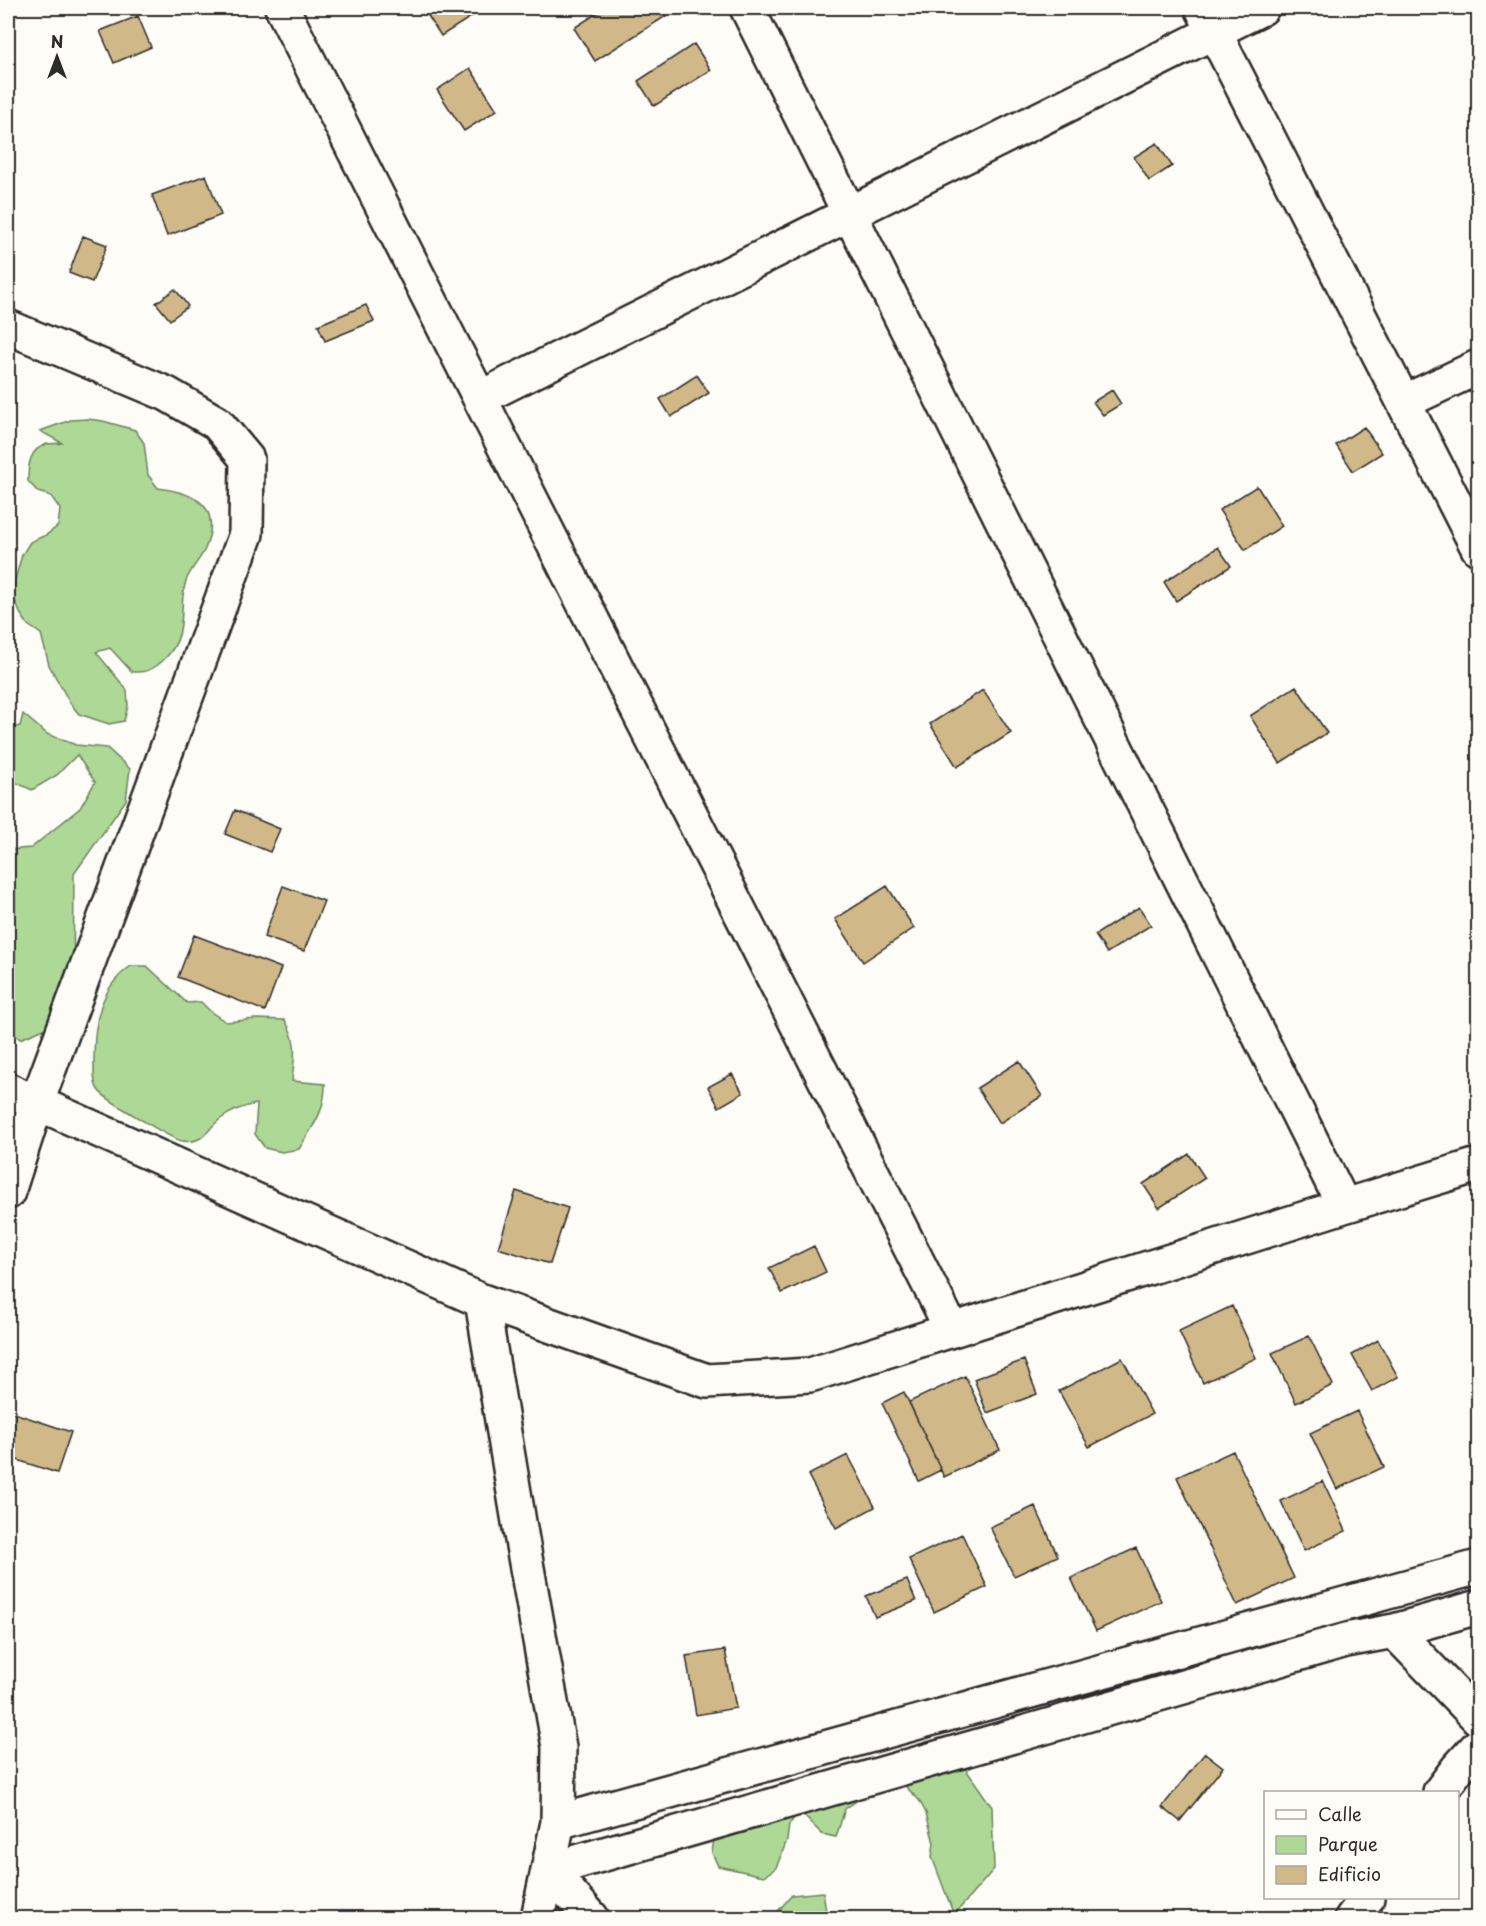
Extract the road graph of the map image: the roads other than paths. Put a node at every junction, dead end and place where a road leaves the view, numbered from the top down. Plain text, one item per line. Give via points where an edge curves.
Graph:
1 (282, 8) edge
2 (747, 8) edge
3 (1262, 8) edge
4 (1208, 20) edge
5 (849, 213) junction
6 (8, 327) edge
7 (1479, 367) edge
8 (480, 398) junction
9 (1404, 402) junction
10 (1479, 548) edge
11 (8, 1090) edge
12 (38, 1102) junction
13 (1479, 1165) edge
14 (8, 1192) edge
15 (1344, 1206) junction
16 (482, 1302) junction
17 (951, 1330) junction
18 (1479, 1567) edge
19 (1479, 1607) edge
20 (1394, 1631) junction
21 (1479, 1718) edge
22 (1479, 1746) edge
23 (1441, 1791) edge
24 (558, 1822) junction
25 (549, 1870) junction
26 (1365, 1899) edge
27 (538, 1918) edge
28 (592, 1918) edge
29 (1352, 1918) edge

1 - 8 street
2 - 5 street
3 - 4 street
4 - 5 street
4 - 9 street
5 - 8 street
5 - 15 street
6 - 12 street via 167,394 218,423 247,459 246,534
7 - 9 street
8 - 17 street
9 - 10 street
11 - 12 street
12 - 14 street
12 - 16 street
13 - 15 street
15 - 17 street
16 - 17 street via 707,1381 810,1375
16 - 24 street via 559,1747
18 - 24 street
19 - 20 street
20 - 21 street
20 - 25 street via 1335,1643
22 - 23 street
24 - 25 street
25 - 27 street
25 - 28 street
26 - 29 street

